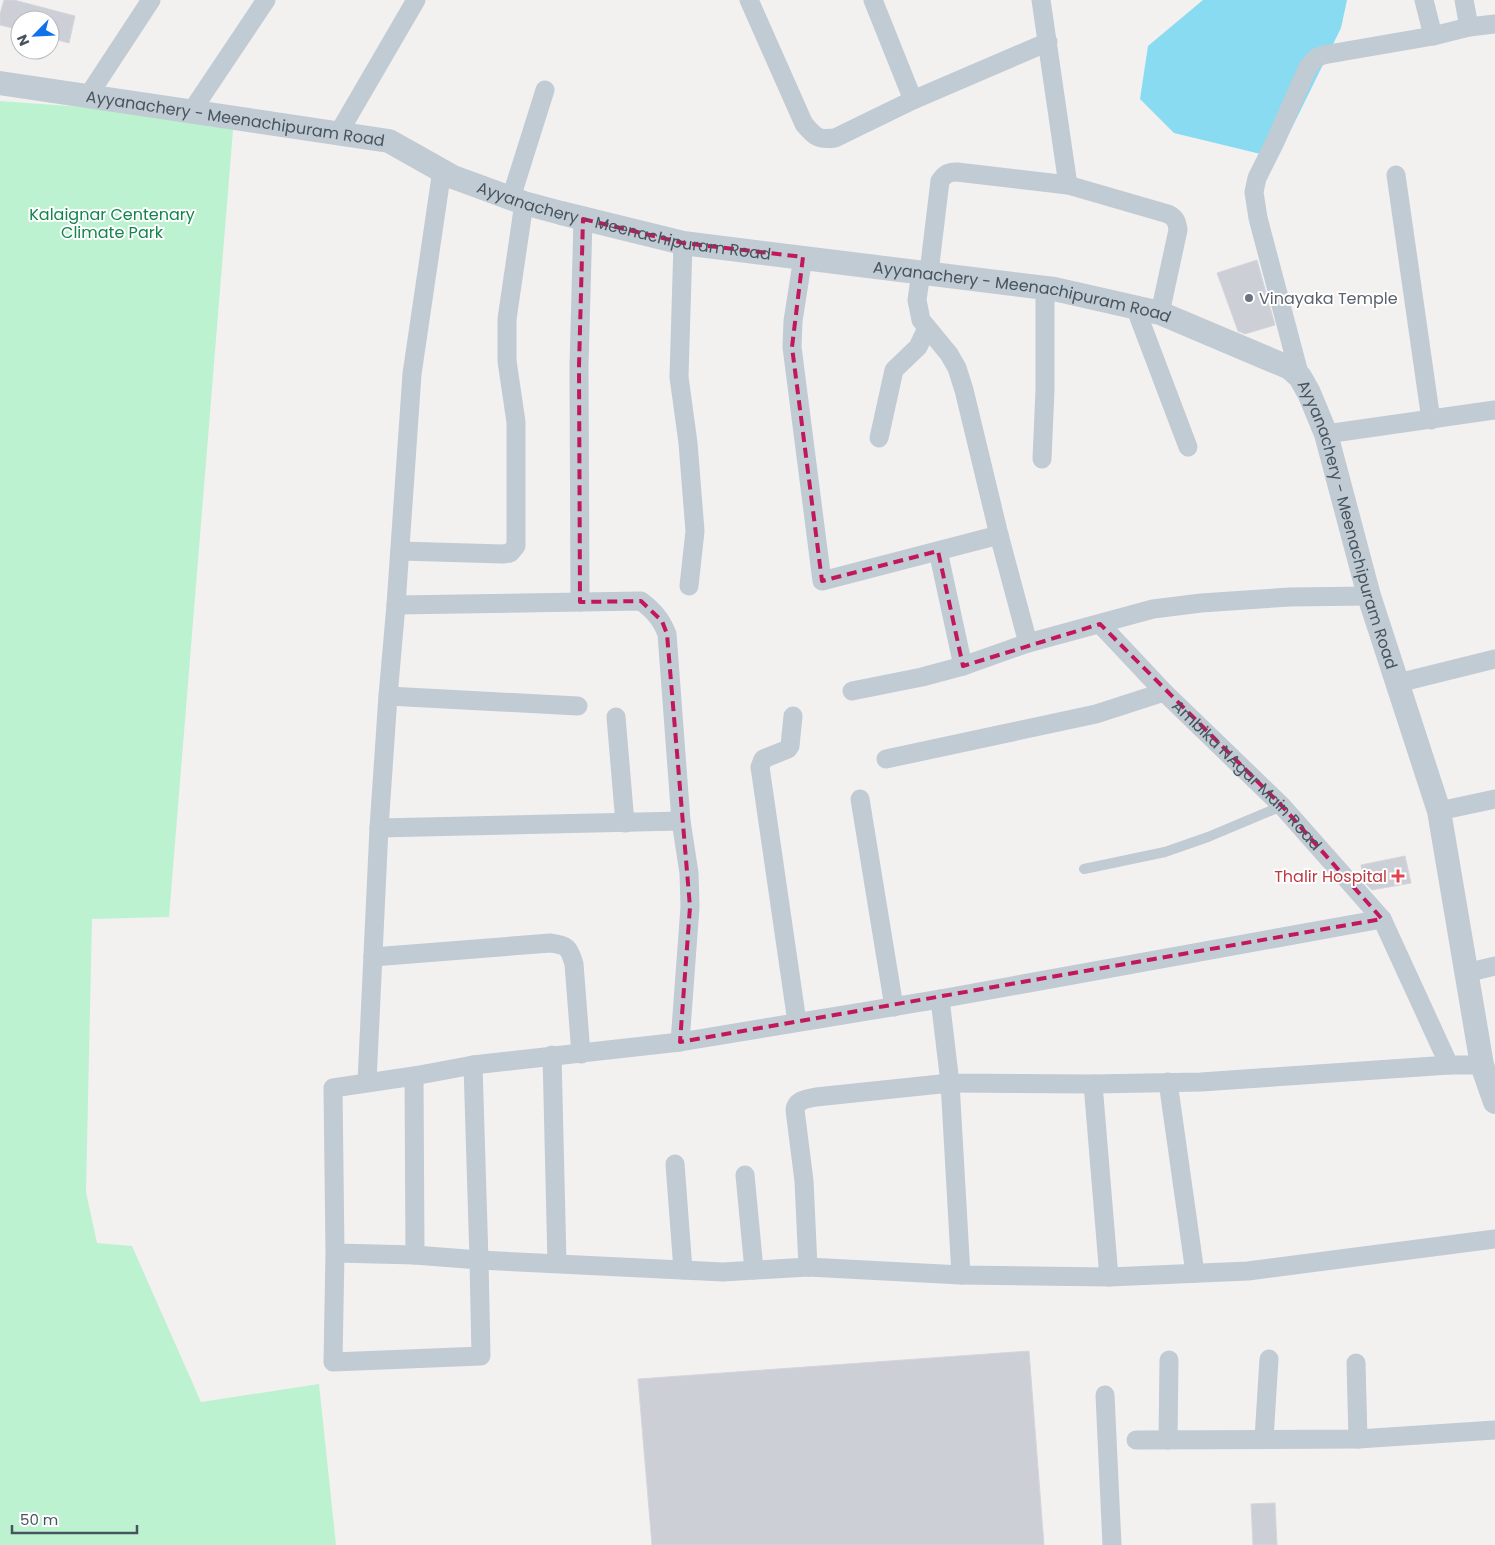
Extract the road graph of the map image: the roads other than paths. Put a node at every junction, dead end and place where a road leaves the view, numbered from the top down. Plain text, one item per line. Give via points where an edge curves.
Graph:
1 (151, 0) edge
2 (266, 0) edge
3 (416, 0) edge
4 (749, 0) edge
5 (873, 0) edge
6 (1041, 0) edge
7 (1424, 0) edge
8 (1464, 0) edge
9 (1495, 24) edge
10 (1469, 27) junction
11 (1432, 36) junction
12 (1048, 42) junction
13 (0, 83) edge
14 (545, 90) dead end
15 (88, 96) junction
16 (913, 100) junction
17 (191, 112) junction
18 (338, 134) junction
19 (442, 170) junction
20 (1396, 175) dead end
21 (1068, 185) junction
22 (518, 201) junction
23 (583, 219) junction
24 (683, 243) junction
25 (803, 257) junction
26 (925, 272) junction
27 (1045, 288) junction
28 (1135, 307) junction
29 (1160, 313) junction
30 (926, 328) junction
31 (1300, 377) junction
32 (1495, 410) edge
33 (1431, 420) junction
34 (1326, 434) junction
35 (879, 438) dead end
36 (1188, 447) dead end
37 (1042, 459) dead end
38 (999, 535) junction
39 (400, 551) junction
40 (938, 551) junction
41 (689, 586) dead end
42 (1369, 596) junction
43 (580, 602) junction
44 (396, 605) junction
45 (1100, 624) junction
46 (1028, 643) junction
47 (1495, 659) edge
48 (963, 666) junction
49 (1398, 683) junction
50 (852, 691) dead end
51 (1164, 692) junction
52 (388, 696) junction
53 (578, 706) dead end
54 (616, 716) dead end
55 (793, 716) dead end
56 (886, 759) dead end
57 (860, 799) dead end
58 (1495, 800) edge
59 (1282, 806) junction
60 (1439, 811) junction
61 (681, 821) junction
62 (625, 823) junction
63 (379, 828) junction
64 (1084, 869) dead end
65 (1382, 919) junction
66 (373, 957) junction
67 (1495, 966) edge
68 (1466, 973) junction
69 (940, 999) junction
70 (894, 1007) junction
71 (796, 1022) junction
72 (680, 1042) junction
73 (581, 1054) junction
74 (552, 1055) junction
75 (473, 1065) junction
76 (1449, 1065) junction
77 (1482, 1065) junction
78 (414, 1076) junction
79 (367, 1082) junction
80 (1168, 1082) junction
81 (950, 1083) junction
82 (1093, 1084) junction
83 (1494, 1097) edge
84 (675, 1164) dead end
85 (745, 1175) dead end
86 (1495, 1239) edge
87 (335, 1253) junction
88 (415, 1255) junction
89 (479, 1260) junction
90 (556, 1263) junction
91 (808, 1267) junction
92 (683, 1270) junction
93 (754, 1270) junction
94 (1195, 1273) junction
95 (961, 1275) junction
96 (1109, 1277) junction
97 (1269, 1359) dead end
98 (1168, 1360) dead end
99 (1356, 1363) dead end
100 (1105, 1395) dead end
101 (1495, 1430) edge
102 (1264, 1439) junction
103 (1358, 1439) junction
104 (1136, 1440) dead end
105 (1168, 1440) junction
106 (1112, 1545) edge

1 - 15 street
2 - 17 street
3 - 18 street
4 - 16 street via 804,124 813,135 823,140 835,138
5 - 16 street
6 - 12 street
7 - 11 street
8 - 10 street
9 - 10 street
10 - 11 street
11 - 31 street via 1316,58 1308,67 1257,178 1255,205
12 - 16 street
12 - 21 street
13 - 15 street, Ayyanachery - Meenachipuram Road
14 - 22 street
15 - 17 street, Ayyanachery - Meenachipuram Road
17 - 18 street, Ayyanachery - Meenachipuram Road
18 - 19 street, Ayyanachery - Meenachipuram Road via 389,141
19 - 22 street, Ayyanachery - Meenachipuram Road
19 - 39 street via 412,374
20 - 33 street
21 - 26 street via 957,172 944,175 940,181
21 - 29 street via 1174,217 1178,230
22 - 23 street, Ayyanachery - Meenachipuram Road
22 - 39 street via 507,318 507,361 516,422 516,546 510,553 503,554
23 - 24 street, Ayyanachery - Meenachipuram Road
23 - 43 street via 579,366
24 - 25 street, Ayyanachery - Meenachipuram Road
24 - 41 street via 679,377 695,531
25 - 26 street, Ayyanachery - Meenachipuram Road
25 - 40 street via 792,347 822,581
26 - 27 street, Ayyanachery - Meenachipuram Road
26 - 30 street via 918,311
27 - 28 street, Ayyanachery - Meenachipuram Road
27 - 37 street
28 - 29 street, Ayyanachery - Meenachipuram Road
28 - 36 street
29 - 31 street, Ayyanachery - Meenachipuram Road via 1290,368
30 - 35 street via 918,347 894,370
30 - 38 street via 957,368
31 - 34 street, Ayyanachery - Meenachipuram Road
32 - 33 street
33 - 34 street
34 - 42 street, Ayyanachery - Meenachipuram Road
38 - 40 street
38 - 46 street
39 - 44 street
40 - 48 street
42 - 45 street via 1201,603 1153,609
42 - 49 street, Ayyanachery - Meenachipuram Road
43 - 44 street
43 - 61 street via 641,601 662,621 667,634
44 - 52 street
45 - 46 street
45 - 51 street, Ambika NAgar Main Road
46 - 48 street
47 - 49 street
48 - 50 street
49 - 60 street, Ayyanachery - Meenachipuram Road
51 - 56 street via 1096,714
51 - 59 street, Ambika NAgar Main Road
52 - 53 street
52 - 63 street
54 - 62 street
55 - 71 street via 790,746 763,760 760,768
57 - 70 street
58 - 60 street
59 - 64 lane via 1165,852
59 - 65 street, Ambika NAgar Main Road
60 - 68 street, Ayyanachery - Meenachipuram Road
61 - 62 street
61 - 72 street via 689,873 690,907
62 - 63 street
63 - 66 street
65 - 69 street
65 - 76 street, Ambika NAgar Main Road
66 - 73 street via 550,943 564,945 574,964
66 - 79 street
67 - 68 street
68 - 77 street, Ayyanachery - Meenachipuram Road
69 - 70 street
69 - 81 street
70 - 71 street
71 - 72 street
72 - 73 street
73 - 74 street
74 - 75 street
74 - 90 street
75 - 78 street
75 - 89 street
76 - 77 street
76 - 80 street
77 - 83 street, Ayyanachery - Meenachipuram Road
78 - 79 street
78 - 88 street
79 - 87 street via 333,1088
80 - 82 street
80 - 94 street
81 - 82 street
81 - 91 street via 816,1097 795,1106 804,1181
81 - 95 street
82 - 96 street
84 - 92 street
85 - 93 street
86 - 94 street via 1248,1272
87 - 88 street
87 - 89 street via 333,1362 481,1356
88 - 89 street
89 - 90 street
90 - 92 street
91 - 93 street
91 - 95 street
92 - 93 street
94 - 96 street
95 - 96 street
97 - 102 street
98 - 105 street
99 - 103 street
100 - 106 street
101 - 103 street
102 - 103 street
102 - 105 street
104 - 105 street

